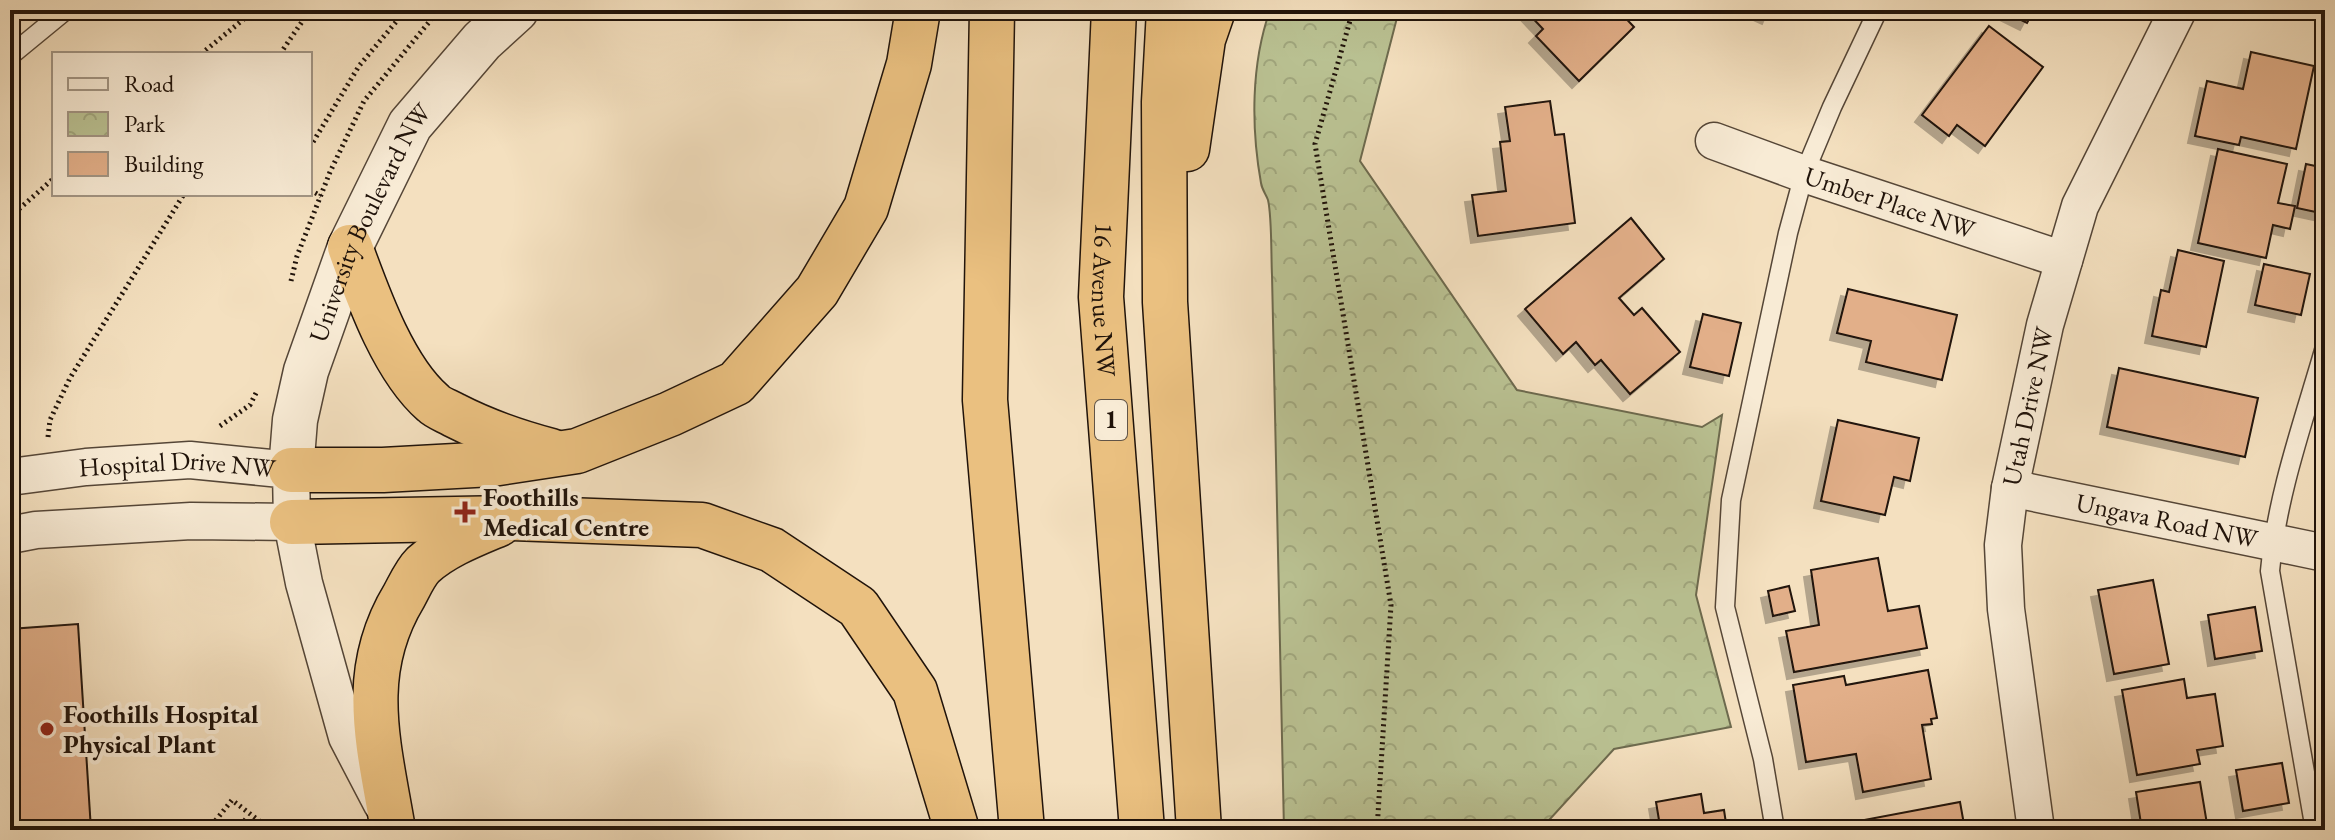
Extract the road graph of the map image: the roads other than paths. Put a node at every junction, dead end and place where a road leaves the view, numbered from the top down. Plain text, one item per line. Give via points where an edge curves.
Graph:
1 (66, 10) edge
2 (516, 10) edge
3 (918, 10) edge
4 (992, 10) edge
5 (1114, 10) edge
6 (1169, 10) edge
7 (1213, 10) edge
8 (1878, 10) edge
9 (2178, 10) edge
10 (10, 56) edge
11 (1714, 141) dead end
12 (1804, 174) junction
13 (350, 247) junction
14 (2064, 260) junction
15 (1165, 302) junction
16 (2325, 347) edge
17 (561, 453) junction
18 (291, 470) junction
19 (10, 477) edge
20 (2010, 488) junction
21 (512, 518) junction
22 (292, 522) junction
23 (10, 535) edge
24 (2272, 542) junction
25 (2325, 553) edge
26 (394, 827) edge
27 (957, 830) edge
28 (1022, 830) edge
29 (1142, 830) edge
30 (1199, 830) edge
31 (1775, 830) edge
32 (2036, 830) edge
33 (2315, 830) edge

1 - 10 lane
2 - 13 street, University Boulevard NW via 410,125
3 - 17 highway via 909,64 866,208 817,291 736,383 670,414
4 - 28 highway via 985,400
5 - 29 highway, 16 Avenue NW / 1 via 1101,297
6 - 15 highway
7 - 15 highway via 1203,39
8 - 12 lane
9 - 14 street, Utah Drive NW via 2080,206
11 - 12 street, Umber Place NW
12 - 14 street, Umber Place NW
12 - 31 lane via 1731,500 1725,607
13 - 17 highway via 398,358 434,404 513,442
13 - 18 street, University Boulevard NW via 306,371
14 - 20 street, Utah Drive NW
15 - 30 highway
16 - 24 lane
17 - 18 highway via 492,464
18 - 19 street, Hospital Drive NW via 190,460
18 - 22 street, Hospital Drive NW
20 - 24 street, Ungava Road NW
20 - 32 street, Utah Drive NW via 2003,545 2006,609
21 - 22 highway
21 - 26 highway via 458,542 422,566 384,634 375,680 379,746
21 - 27 highway via 702,525 772,550 858,607 915,691
22 - 23 street, Hospital Drive NW via 191,521
22 - 26 street, Hospital Drive NW via 347,737
24 - 25 street, Ungava Road NW
24 - 33 lane via 2270,571

